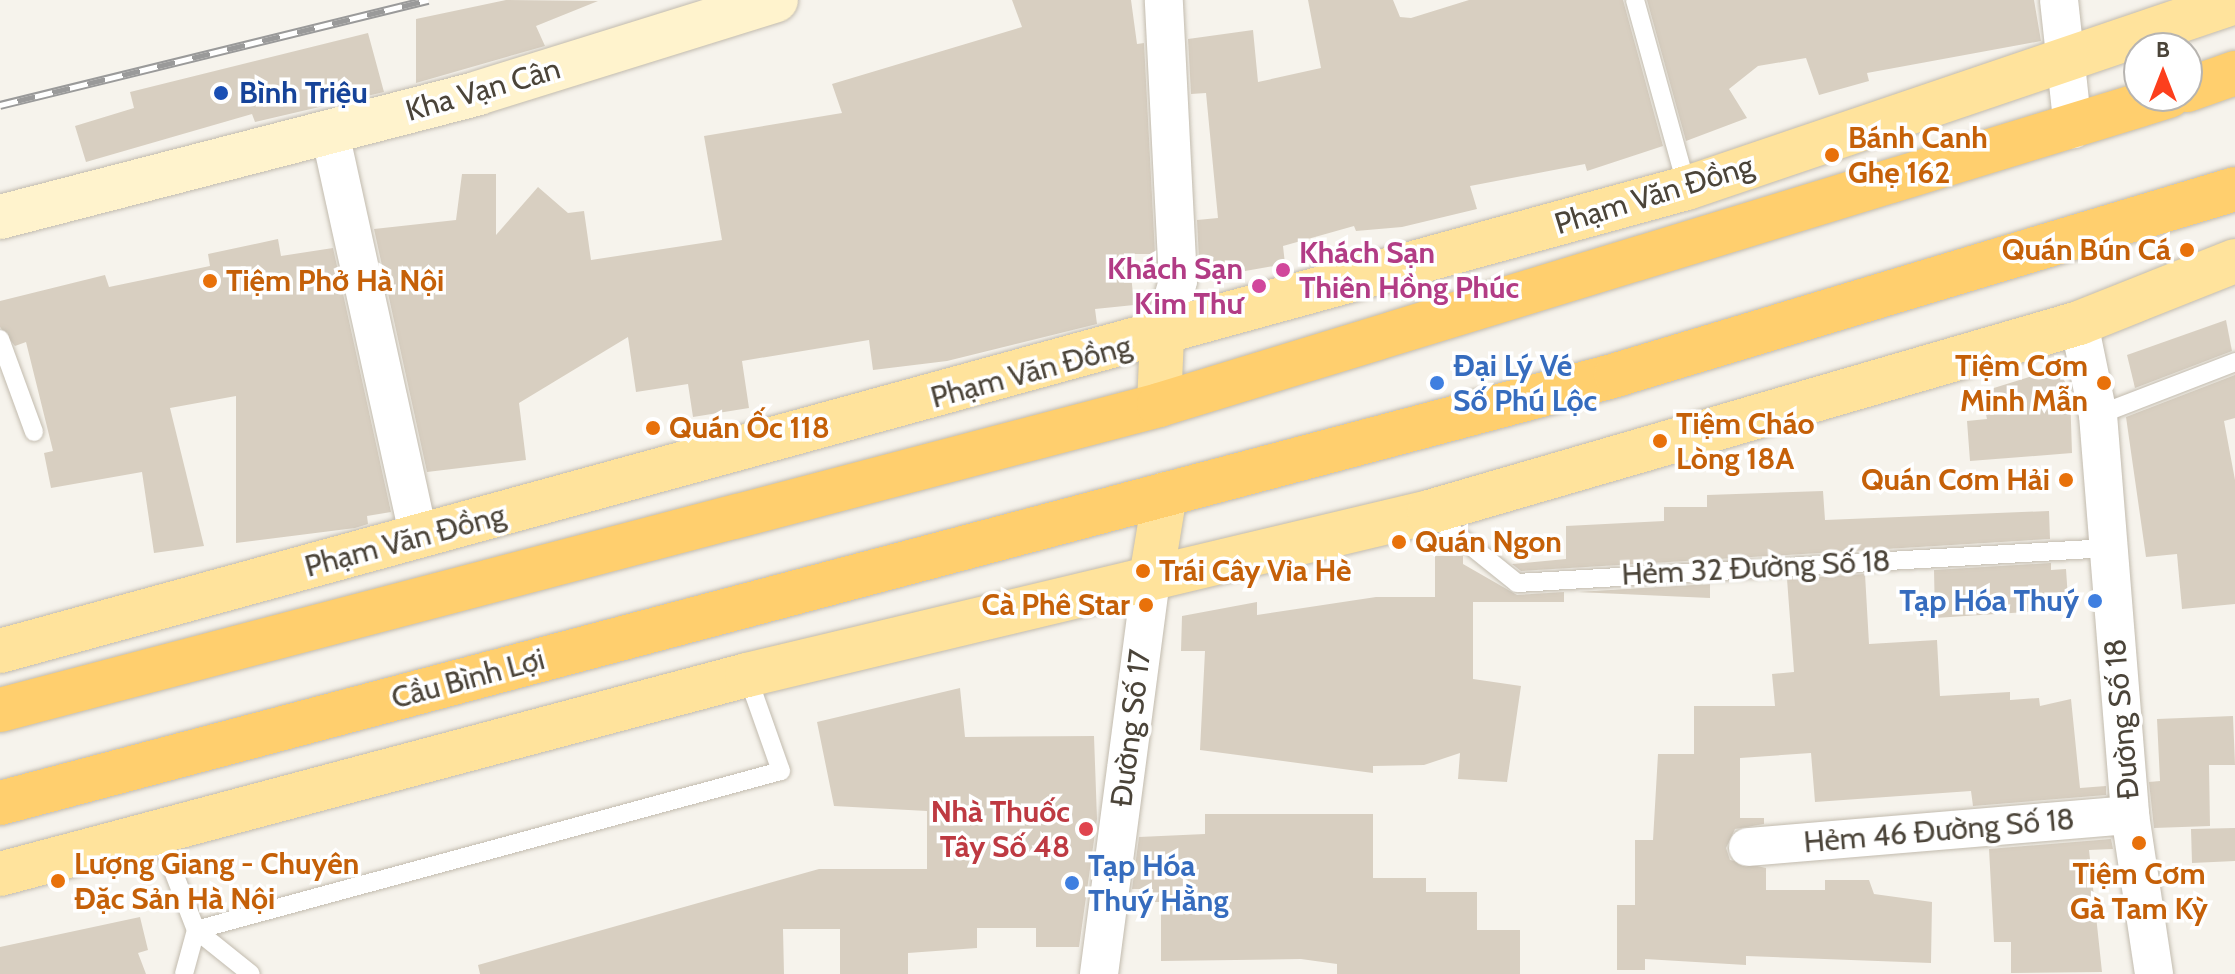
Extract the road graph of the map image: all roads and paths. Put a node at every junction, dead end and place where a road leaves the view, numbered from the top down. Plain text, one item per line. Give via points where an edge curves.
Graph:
1 (776, 0) edge
2 (1164, 0) edge
3 (1635, 0) edge
4 (2059, 0) edge
5 (2235, 2) edge
6 (2066, 64) junction
7 (2235, 73) edge
8 (2203, 84) edge
9 (2123, 112) edge
10 (2073, 129) junction
11 (330, 133) junction
12 (1687, 188) junction
13 (2235, 189) edge
14 (0, 217) edge
15 (2235, 261) edge
16 (2079, 323) junction
17 (1162, 336) junction
18 (0, 339) edge
19 (2235, 362) edge
20 (1159, 405) junction
21 (2098, 415) junction
22 (34, 432) dead end
23 (1165, 494) junction
24 (1429, 512) junction
25 (419, 537) junction
26 (2108, 548) junction
27 (1151, 578) junction
28 (0, 651) edge
29 (747, 675) junction
30 (0, 710) edge
31 (0, 803) edge
32 (2130, 815) junction
33 (158, 831) junction
34 (1748, 847) dead end
35 (0, 874) edge
36 (196, 930) junction
37 (184, 974) edge
38 (251, 974) edge
39 (1099, 974) edge
40 (2154, 974) edge

1 - 11 street, Kha Vạn Cân
2 - 17 street via 1178,281
3 - 12 lane
4 - 6 street
5 - 6 main road, Phạm Văn Đồng
6 - 10 street
6 - 12 main road, Phạm Văn Đồng
7 - 8 highway
9 - 10 highway, Phạm Văn Đồng
10 - 20 highway, Phạm Văn Đồng
11 - 14 street, Kha Vạn Cân
11 - 25 street
12 - 17 main road, Phạm Văn Đồng
13 - 23 highway via 1616,375
15 - 16 main road
16 - 21 street
16 - 24 main road
17 - 20 main road
17 - 25 main road, Phạm Văn Đồng
18 - 22 lane
19 - 21 lane
20 - 30 highway, Phạm Văn Đồng
21 - 26 street, Đường Số 18
23 - 27 main road
23 - 31 highway, Cầu Bình Lợi
24 - 26 lane, Hẻm 32 Đường Số 18 via 1517,583
24 - 27 main road
25 - 28 main road, Phạm Văn Đồng
26 - 32 street, Đường Số 18
27 - 29 main road
27 - 39 street, Đường Số 17
29 - 33 main road
29 - 36 lane via 781,771
32 - 34 street, Hẻm 46 Đường Số 18
32 - 40 street, Đường Số 18
33 - 35 main road
33 - 36 lane
36 - 37 lane
36 - 38 lane

